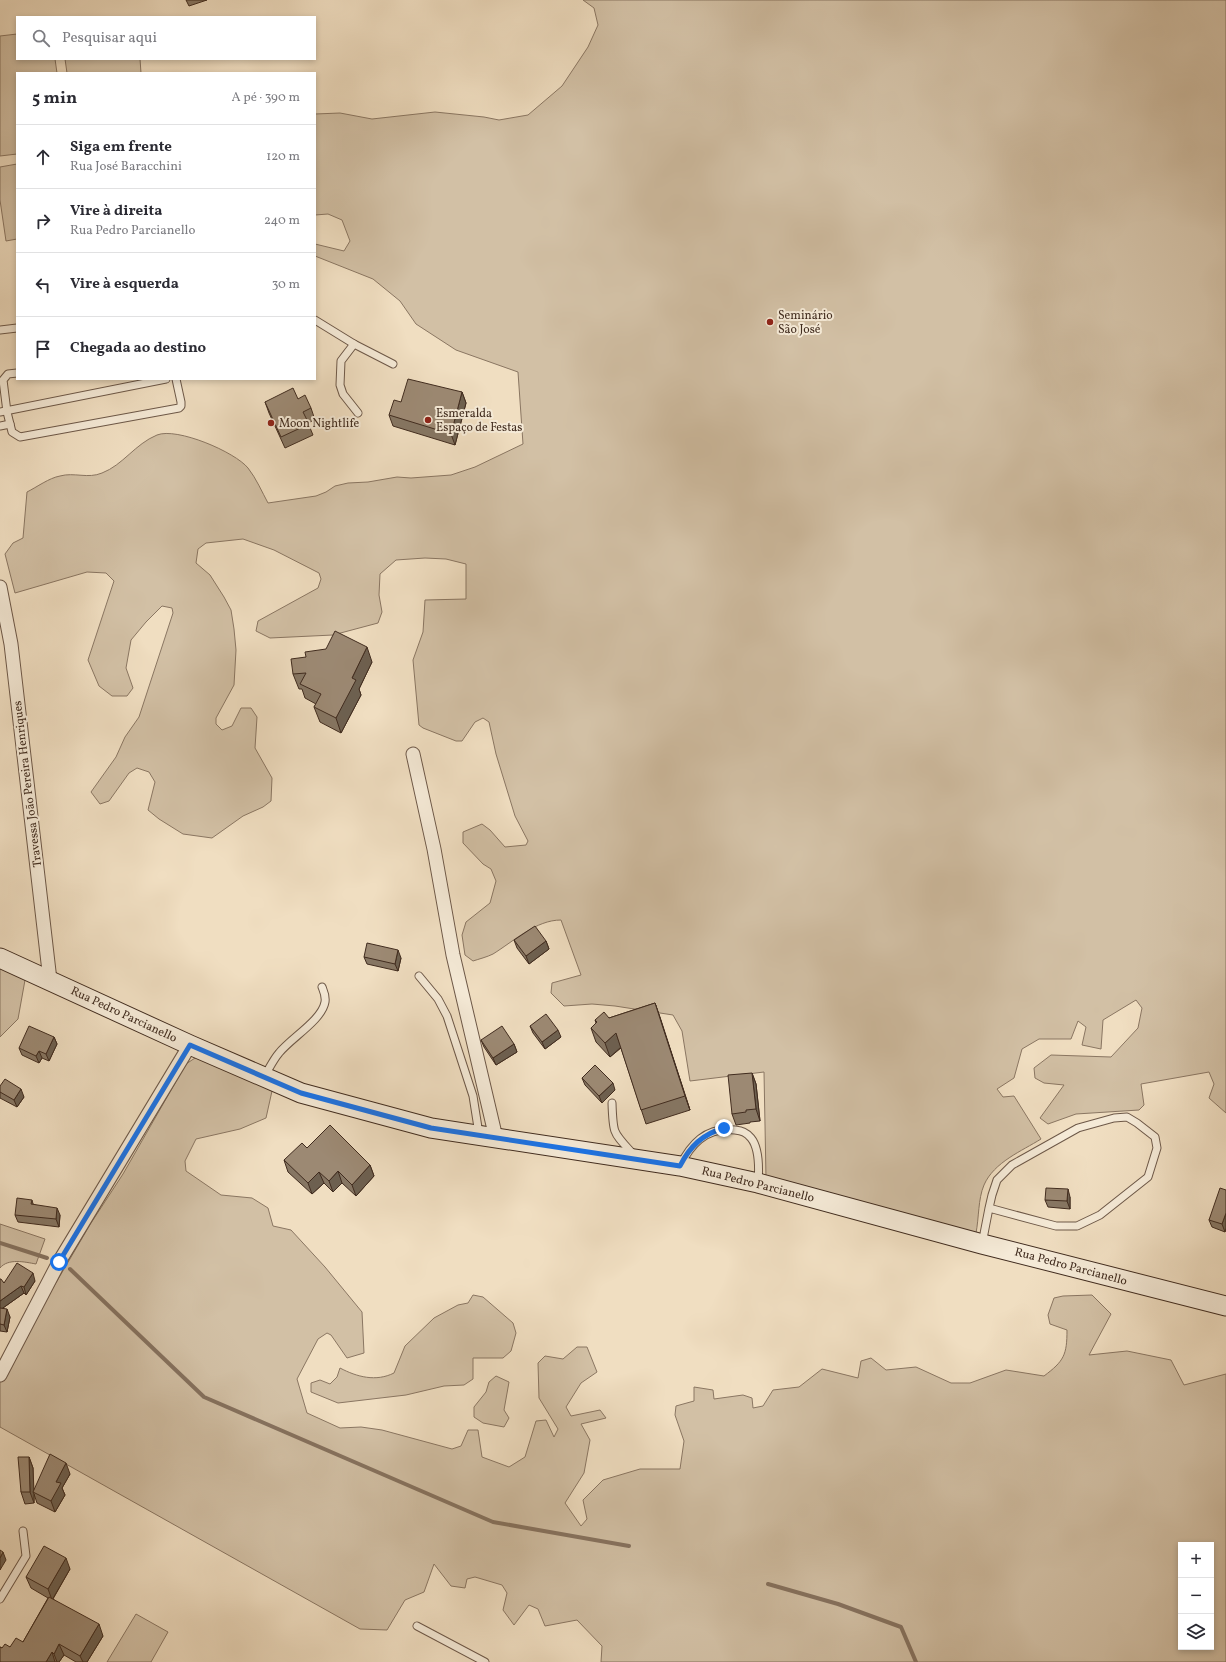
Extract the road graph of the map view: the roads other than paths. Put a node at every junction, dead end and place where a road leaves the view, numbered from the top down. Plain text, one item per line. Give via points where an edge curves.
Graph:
1 (316, 321) edge
2 (16, 328) edge
3 (0, 330) edge
4 (354, 344) junction
5 (393, 364) dead end
6 (16, 373) edge
7 (161, 380) edge
8 (176, 380) edge
9 (3, 412) edge
10 (358, 413) dead end
11 (10, 424) junction
12 (0, 426) edge
13 (0, 588) edge
14 (413, 754) dead end
15 (0, 958) edge
16 (418, 976) dead end
17 (50, 980) junction
18 (322, 987) dead end
19 (190, 1045) junction
20 (264, 1077) junction
21 (612, 1103) dead end
22 (488, 1137) junction
23 (638, 1159) junction
24 (680, 1166) junction
25 (758, 1183) junction
26 (989, 1208) junction
27 (982, 1244) junction
28 (1226, 1306) edge
29 (0, 1375) edge
30 (23, 1531) dead end
31 (0, 1599) edge
32 (417, 1626) dead end
33 (485, 1662) edge

1 - 4 lane
2 - 3 lane
4 - 5 lane
4 - 10 lane via 341,361 340,385 343,394
6 - 9 lane via 8,374 4,380
7 - 9 lane
8 - 11 lane via 182,406 179,408 20,437 12,432
9 - 11 lane
11 - 12 lane
13 - 17 street, Travessa João Pereira Henriques via 11,644
14 - 22 street via 434,849
15 - 17 street, Rua Pedro Parcianello
16 - 22 lane via 438,999 447,1016
17 - 19 street, Rua Pedro Parcianello
18 - 20 lane via 325,1004 310,1025 278,1054
19 - 20 street, Rua Pedro Parcianello
19 - 29 street via 59,1262
20 - 22 street, Rua Pedro Parcianello via 301,1093 431,1128
21 - 23 lane via 615,1135
22 - 23 street, Rua Pedro Parcianello
23 - 24 street, Rua Pedro Parcianello
24 - 25 street, Rua Pedro Parcianello
24 - 25 lane via 697,1140 711,1132 724,1128 744,1131 752,1138 756,1151
25 - 27 street, Rua Pedro Parcianello
26 - 26 lane via 1056,1226 1077,1226 1100,1215 1148,1178 1157,1148 1155,1137 1127,1117 1078,1128 1012,1165 997,1180
26 - 27 lane
27 - 28 street, Rua Pedro Parcianello
30 - 31 lane via 26,1556
32 - 33 lane

